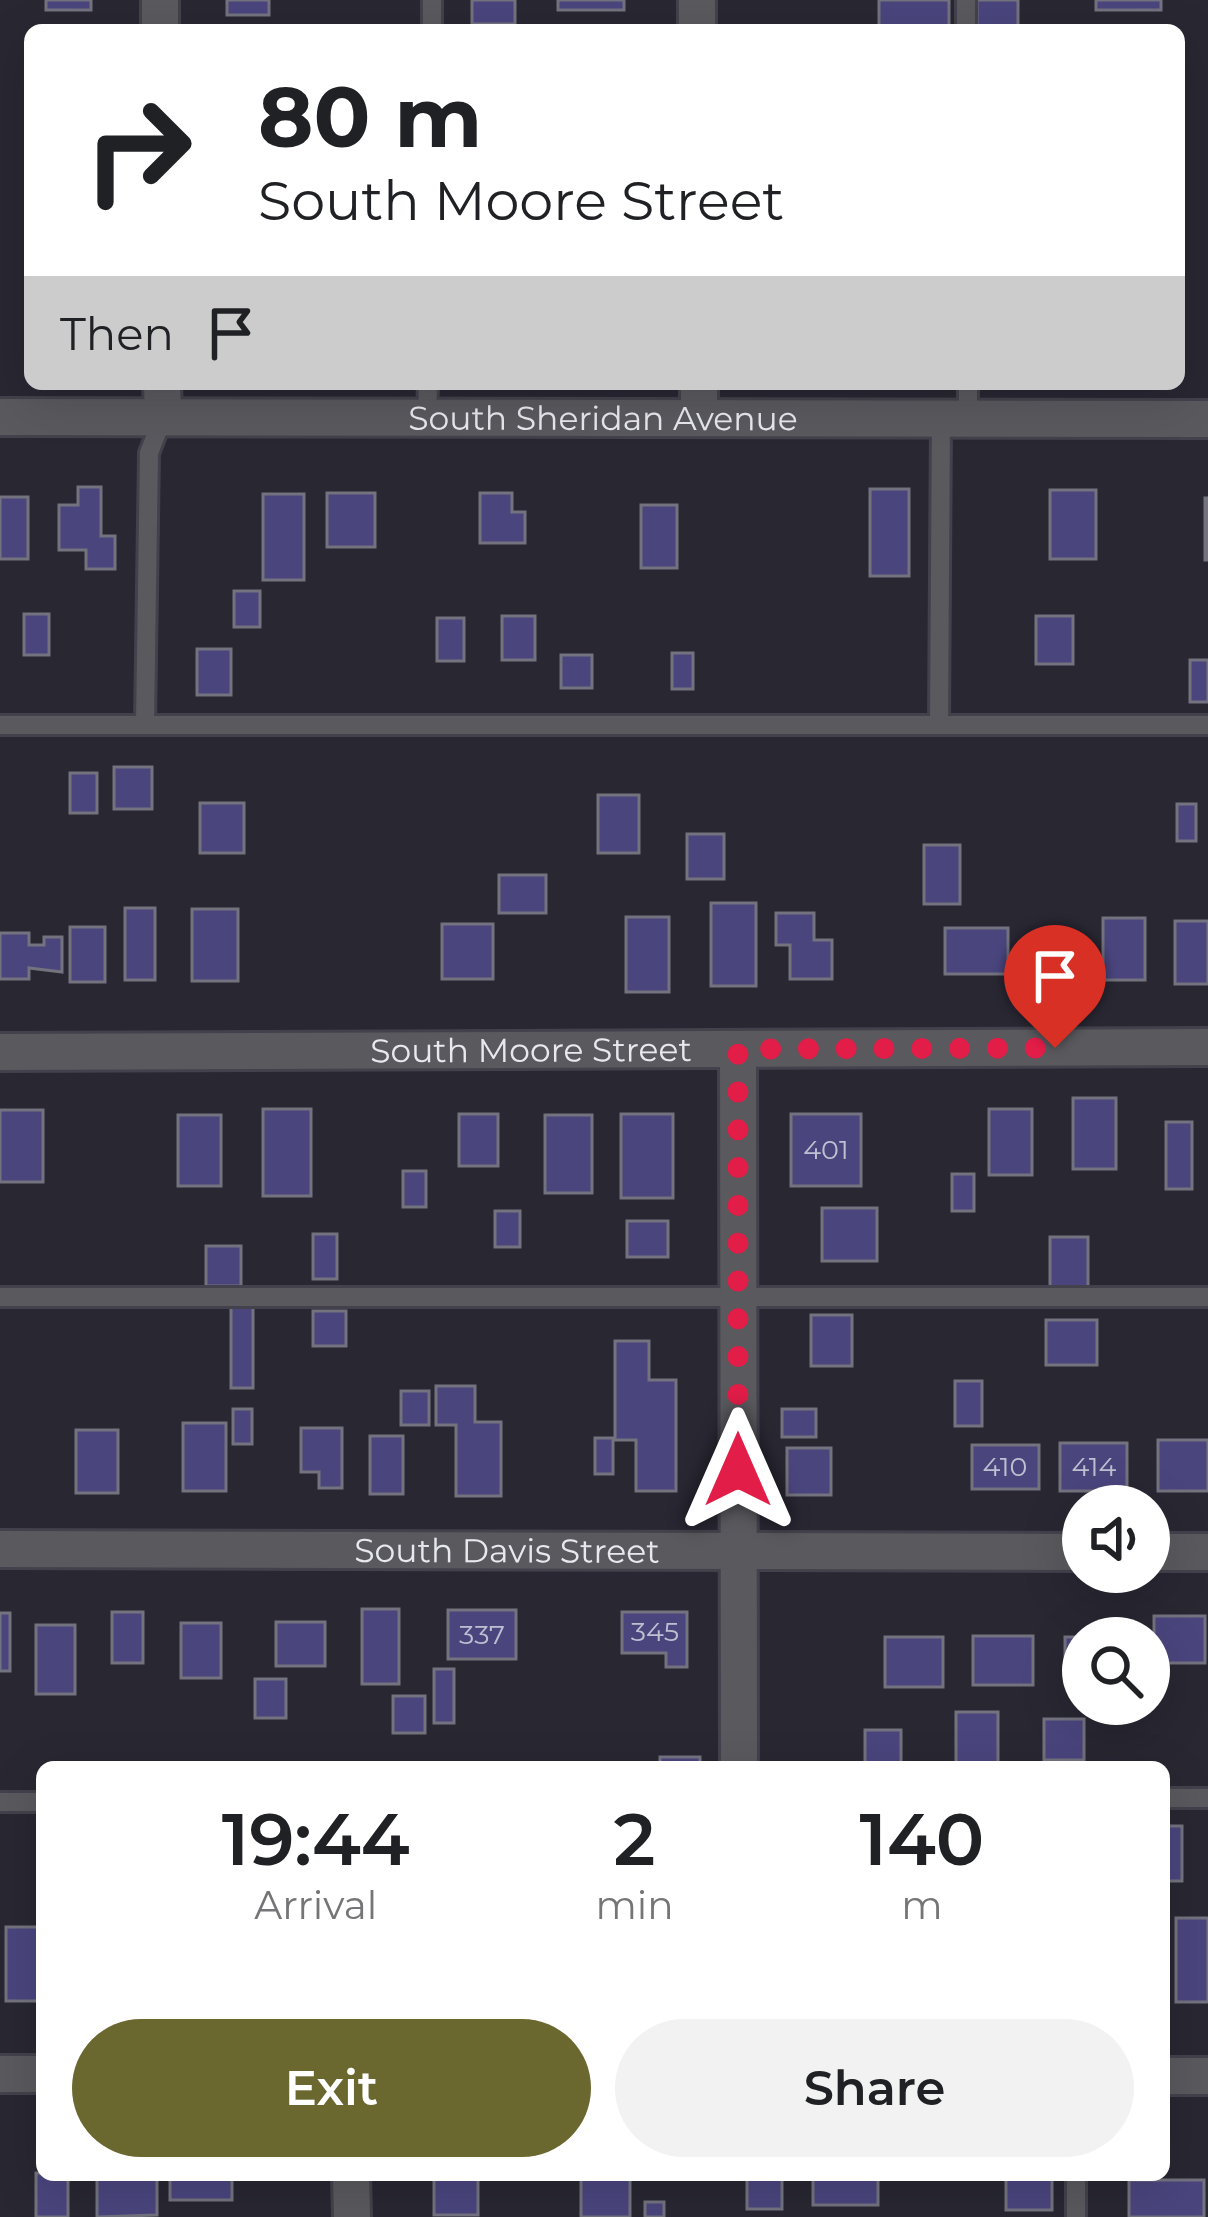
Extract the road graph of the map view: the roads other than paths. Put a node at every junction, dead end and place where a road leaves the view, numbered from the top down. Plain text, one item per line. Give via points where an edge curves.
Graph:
1 (162, 400) edge
2 (428, 400) edge
3 (699, 401) edge
4 (959, 407) edge
5 (0, 417) edge
6 (1208, 419) edge
7 (0, 724) edge
8 (145, 724) junction
9 (939, 724) junction
10 (1208, 725) edge
11 (1208, 1047) edge
12 (738, 1049) junction
13 (0, 1052) edge
14 (0, 1297) edge
15 (738, 1297) junction
16 (1208, 1297) edge
17 (0, 1549) edge
18 (739, 1551) junction
19 (1062, 1552) edge
20 (1170, 1552) edge
21 (1208, 1552) edge
22 (740, 1761) edge
23 (1170, 1798) edge
24 (1208, 1798) edge
25 (0, 1802) edge
26 (36, 1802) edge
27 (0, 2074) edge
28 (36, 2074) edge
29 (1170, 2076) edge
30 (1208, 2076) edge
31 (351, 2181) edge
32 (1076, 2181) edge
33 (352, 2217) edge
34 (1076, 2217) edge

1 - 2 street, South Sheridan Avenue
1 - 5 street, South Sheridan Avenue
1 - 8 lane via 149,453
2 - 3 street, South Sheridan Avenue
3 - 4 street, South Sheridan Avenue
4 - 6 street, South Sheridan Avenue
4 - 9 lane
7 - 8 lane
8 - 9 lane
9 - 10 lane
11 - 12 street, South Moore Street
12 - 13 street, South Moore Street
12 - 15 street
14 - 15 lane
15 - 16 lane
15 - 18 street
17 - 18 street, South Davis Street
18 - 19 street, South Davis Street
18 - 22 street
20 - 21 street
23 - 24 lane
25 - 26 lane
27 - 28 street
29 - 30 street
31 - 33 street
32 - 34 lane

